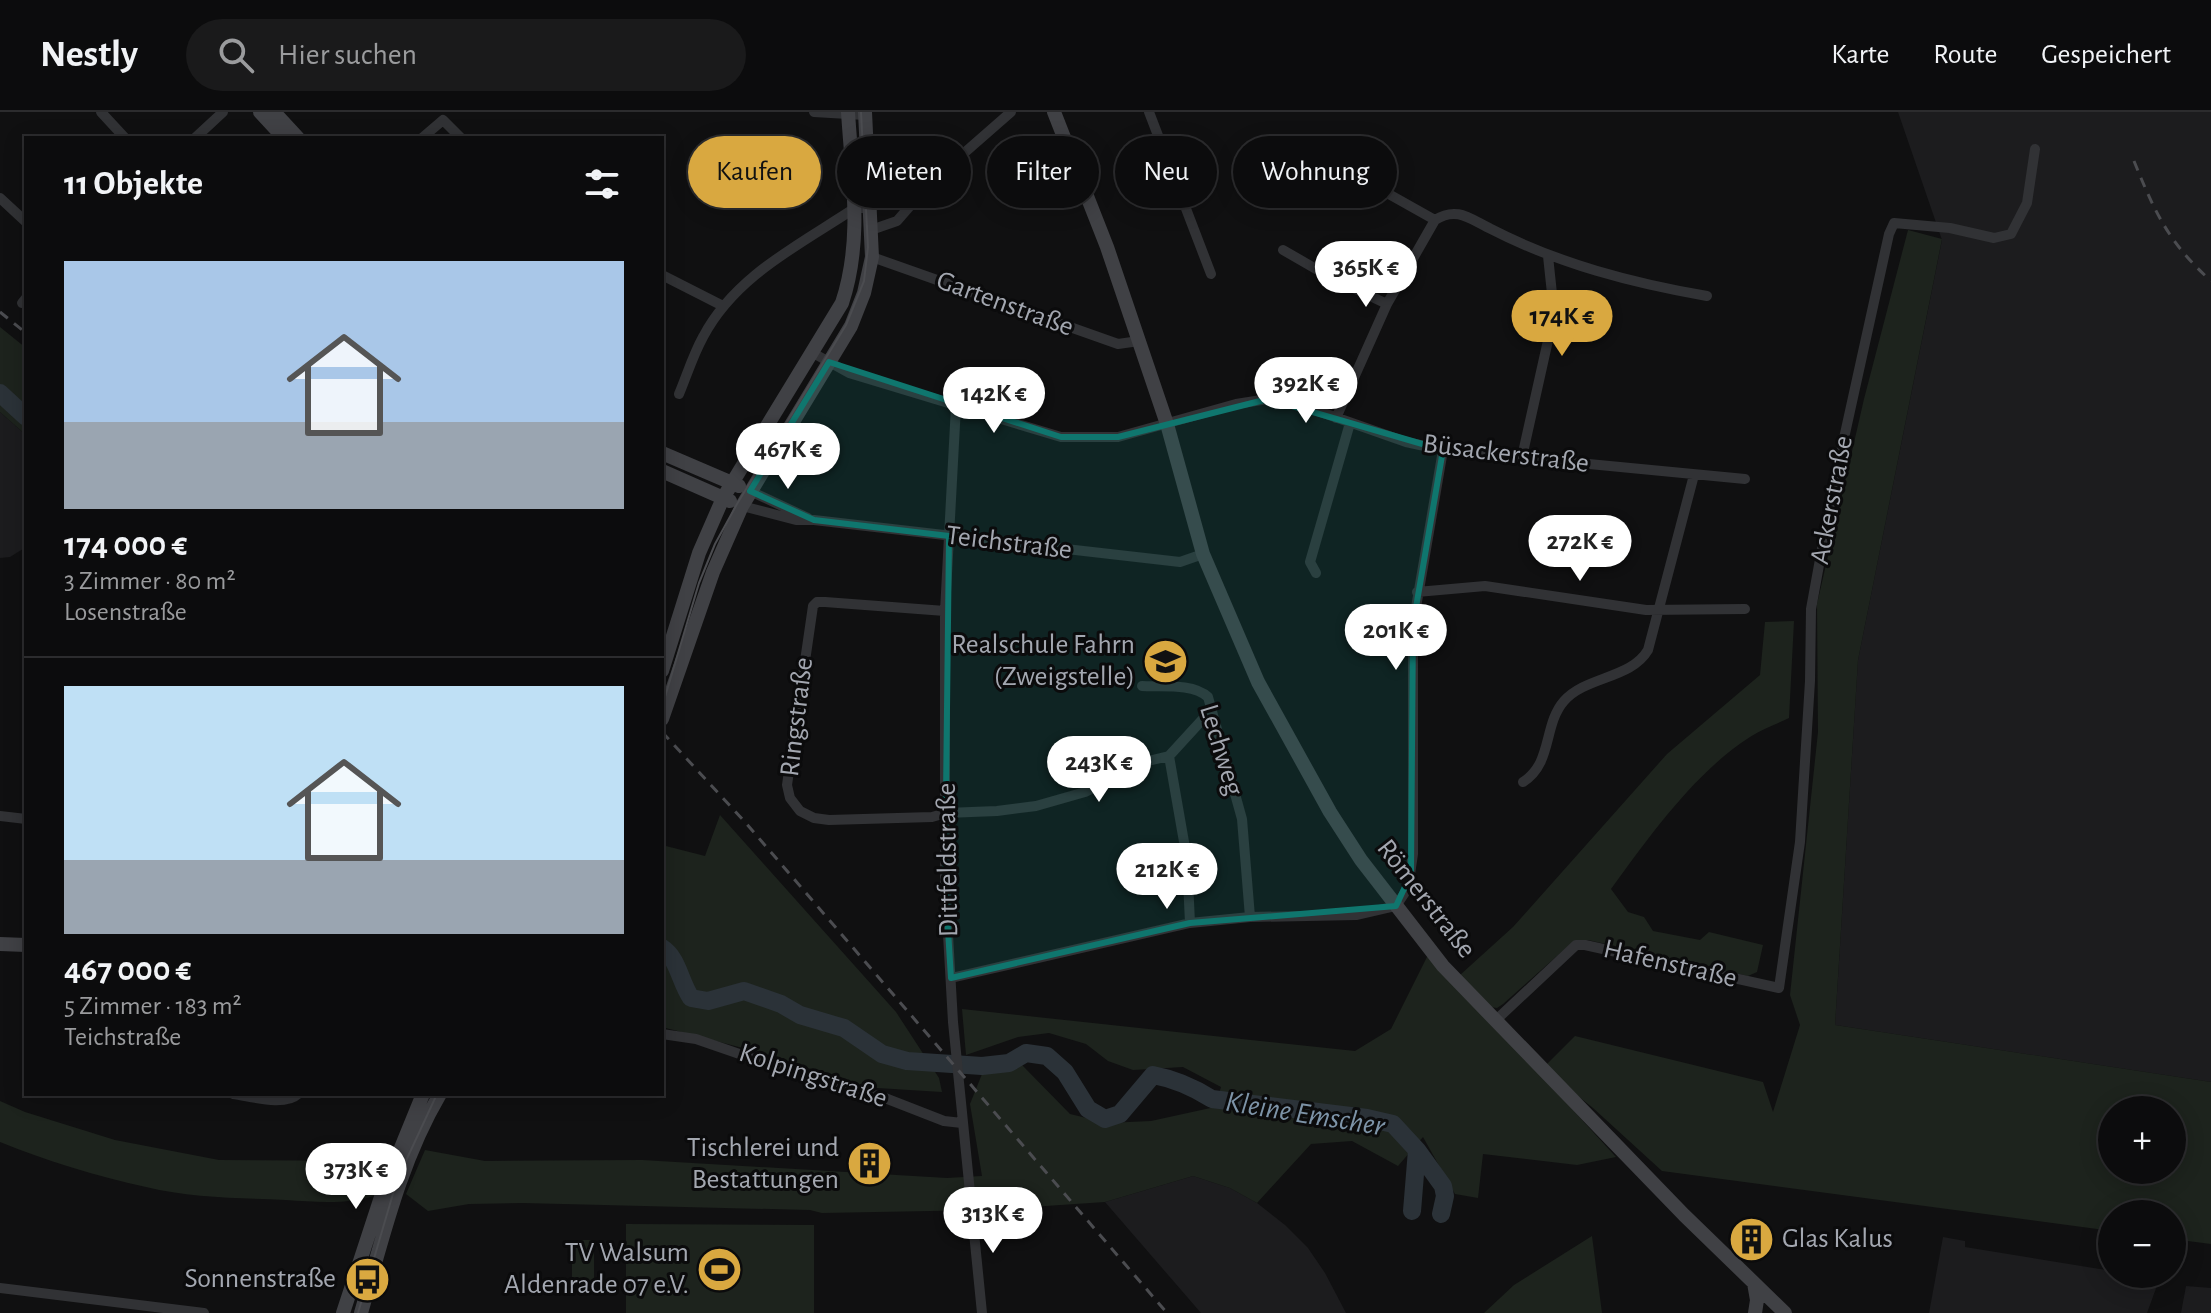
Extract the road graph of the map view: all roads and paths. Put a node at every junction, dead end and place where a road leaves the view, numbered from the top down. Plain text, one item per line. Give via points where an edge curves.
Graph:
1 (101, 112) edge
2 (223, 112) edge
3 (260, 112) edge
4 (274, 112) edge
5 (814, 112) edge
6 (1011, 112) edge
7 (1054, 112) edge
8 (1149, 112) edge
9 (848, 113) edge
10 (865, 113) edge
11 (123, 136) edge
12 (197, 136) edge
13 (282, 136) edge
14 (296, 136) edge
15 (424, 136) edge
16 (459, 136) edge
17 (852, 136) edge
18 (865, 136) edge
19 (2035, 149) dead end
20 (0, 198) edge
21 (1397, 199) edge
22 (863, 208) junction
23 (24, 220) edge
24 (1435, 220) junction
25 (871, 230) junction
26 (1283, 250) dead end
27 (1548, 256) junction
28 (872, 257) junction
29 (1211, 274) dead end
30 (664, 276) edge
31 (1707, 296) dead end
32 (1387, 304) junction
33 (723, 306) junction
34 (1139, 341) junction
35 (813, 353) junction
36 (829, 362) junction
37 (679, 394) dead end
38 (956, 406) junction
39 (1336, 418) junction
40 (1350, 423) junction
41 (1167, 424) junction
42 (1443, 450) junction
43 (664, 454) edge
44 (1522, 457) junction
45 (664, 472) edge
46 (1694, 475) junction
47 (1745, 479) dead end
48 (732, 483) junction
49 (750, 491) junction
50 (723, 498) junction
51 (742, 506) junction
52 (814, 520) junction
53 (949, 536) junction
54 (1203, 554) junction
55 (1316, 573) dead end
56 (1417, 592) junction
57 (1745, 609) dead end
58 (945, 611) junction
59 (1658, 611) junction
60 (664, 665) edge
61 (1142, 686) dead end
62 (1213, 708) junction
63 (664, 713) edge
64 (1169, 756) junction
65 (1523, 782) dead end
66 (946, 813) junction
67 (0, 816) edge
68 (24, 819) edge
69 (1396, 906) junction
70 (1250, 917) junction
71 (1190, 923) junction
72 (0, 944) edge
73 (24, 945) edge
74 (951, 978) junction
75 (1779, 988) joint
76 (1495, 1021) junction
77 (664, 1034) edge
78 (250, 1096) edge
79 (296, 1096) edge
80 (422, 1096) edge
81 (439, 1096) edge
82 (962, 1123) junction
83 (1753, 1282) junction
84 (0, 1288) edge
85 (142, 1308) edge
86 (204, 1313) edge
87 (343, 1313) edge
88 (361, 1313) edge
89 (982, 1313) edge
90 (1755, 1313) edge
91 (1785, 1313) edge

1 - 11 street
2 - 12 street
3 - 13 street
4 - 14 street
5 - 9 street
6 - 25 street via 931,182 897,221
7 - 34 street, Römerstraße
8 - 29 street
9 - 10 street
9 - 17 street
10 - 18 street
15 - 16 street via 443,120
19 - 75 street, Ackerstraße via 2027,203 2011,234 1994,238 1894,223 1889,234 1811,609 1800,842
20 - 23 street
21 - 24 street
22 - 25 street
22 - 33 street via 749,277
22 - 35 street via 848,286
24 - 27 street via 1462,214
24 - 32 street
25 - 28 street
26 - 32 street
27 - 31 street via 1619,278
27 - 44 street via 1551,327
28 - 34 street, Gartenstraße via 1118,344
28 - 36 street via 858,310
30 - 33 street
32 - 39 street
33 - 37 street
34 - 41 street, Römerstraße
35 - 36 street, Büsackerstraße
35 - 48 street
36 - 38 street, Büsackerstraße
36 - 49 street
38 - 41 street, Büsackerstraße via 1061,437 1118,437
38 - 53 street, Dittfeldstraße
39 - 40 street, Büsackerstraße
39 - 41 street, Büsackerstraße via 1268,399
40 - 42 street, Büsackerstraße
40 - 55 street via 1310,562
41 - 54 street, Römerstraße
42 - 44 street, Büsackerstraße
42 - 56 street
43 - 48 street
44 - 46 street, Büsackerstraße
45 - 50 street
46 - 47 street, Büsackerstraße
46 - 59 street
48 - 49 street
48 - 50 street
49 - 51 street
49 - 52 street, Teichstraße
50 - 51 street
50 - 60 street via 699,553
51 - 52 street, Teichstraße
51 - 63 street
52 - 53 street, Teichstraße
53 - 54 street, Teichstraße via 1180,562
53 - 58 street, Dittfeldstraße
54 - 69 street, Römerstraße via 1283,731 1330,812
56 - 59 street via 1485,586
56 - 69 street via 1413,854 1408,888
57 - 59 street
58 - 66 street, Dittfeldstraße
58 - 66 street, Ringstraße via 825,602 813,606 787,785 800,811 814,818 870,820
59 - 65 street via 1644,657 1566,699 1541,764
61 - 62 street, Lechweg via 1202,691
62 - 64 street
62 - 70 street, Lechweg via 1242,819
64 - 66 street via 1085,792 1036,806
64 - 71 street via 1187,859
66 - 74 street, Dittfeldstraße
67 - 68 street
69 - 70 street via 1357,915
69 - 76 street, Römerstraße
70 - 71 street
71 - 74 street
72 - 73 street
74 - 82 street, Dittfeldstraße
75 - 76 street, Hafenstraße via 1576,945
76 - 83 street, Römerstraße
77 - 82 street, Kolpingstraße via 696,1039
78 - 79 street
80 - 87 street via 381,1197
81 - 88 street via 395,1192
82 - 89 street, Dittfeldstraße
83 - 90 street
83 - 91 street, Römerstraße
84 - 85 street
85 - 86 street

